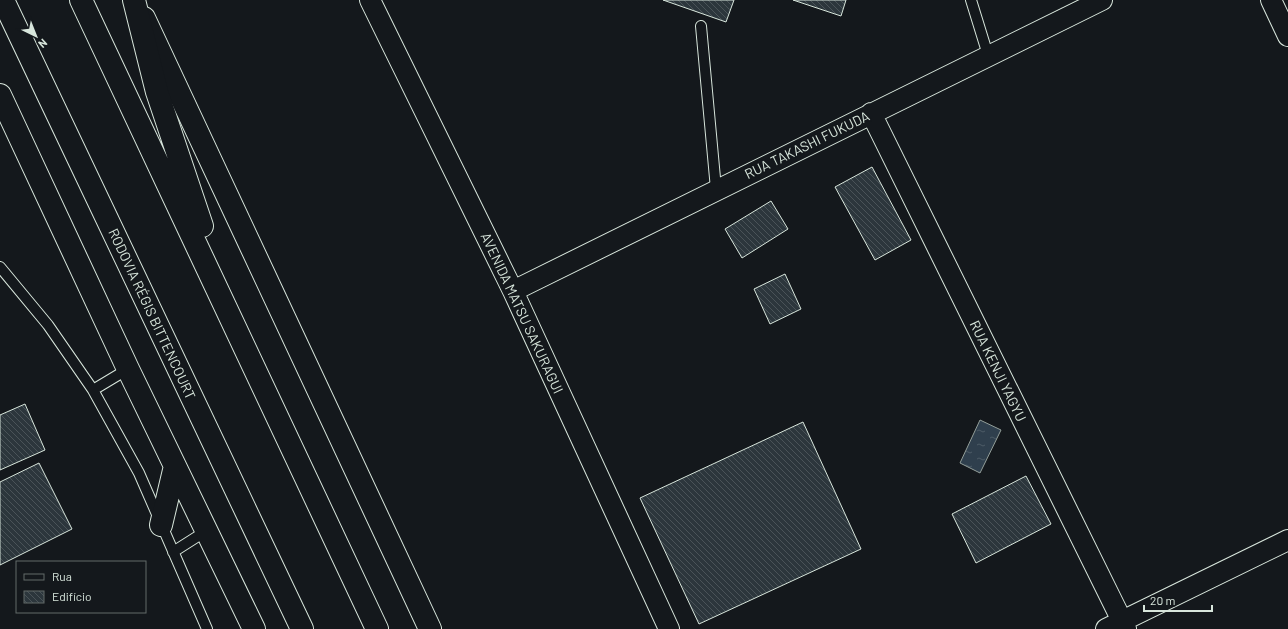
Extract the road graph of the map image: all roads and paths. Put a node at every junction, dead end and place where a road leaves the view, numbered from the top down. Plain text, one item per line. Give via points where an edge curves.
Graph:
1 (3, 0) edge
2 (81, 0) edge
3 (135, 0) edge
4 (370, 0) edge
5 (971, 0) edge
6 (1102, 0) edge
7 (1271, 0) edge
8 (701, 26) dead end
9 (1288, 36) edge
10 (988, 56) junction
11 (0, 95) edge
12 (871, 113) junction
13 (716, 189) junction
14 (0, 267) edge
15 (513, 291) junction
16 (247, 352) junction
17 (128, 369) junction
18 (93, 390) junction
19 (175, 466) junction
20 (161, 525) junction
21 (206, 531) junction
22 (1288, 540) edge
23 (173, 552) junction
24 (1118, 626) edge
25 (207, 629) edge
26 (254, 629) edge
27 (302, 629) edge
28 (377, 629) edge
29 (430, 629) edge
30 (669, 629) edge

1 - 27 main road, RODOVIA RÉGIS BITTENCOURT
2 - 16 main road
3 - 16 main road via 157,92 188,188
3 - 29 main road
4 - 15 street, AVENIDA MATSU SAKURAGUI
5 - 10 lane
6 - 10 street, RUA TAKASHI FUKUDA
7 - 9 street
8 - 13 lane
10 - 12 street, RUA TAKASHI FUKUDA
11 - 17 main road
12 - 13 street, RUA TAKASHI FUKUDA
12 - 24 street, RUA KENJI YAGYU
13 - 15 street, RUA TAKASHI FUKUDA
14 - 18 lane via 48,325
15 - 30 street, AVENIDA MATSU SAKURAGUI
16 - 28 main road
17 - 18 lane
17 - 19 main road
18 - 20 lane via 139,472
19 - 20 main road
19 - 21 main road
20 - 23 lane
21 - 23 lane
21 - 26 main road
22 - 24 street
23 - 25 lane

